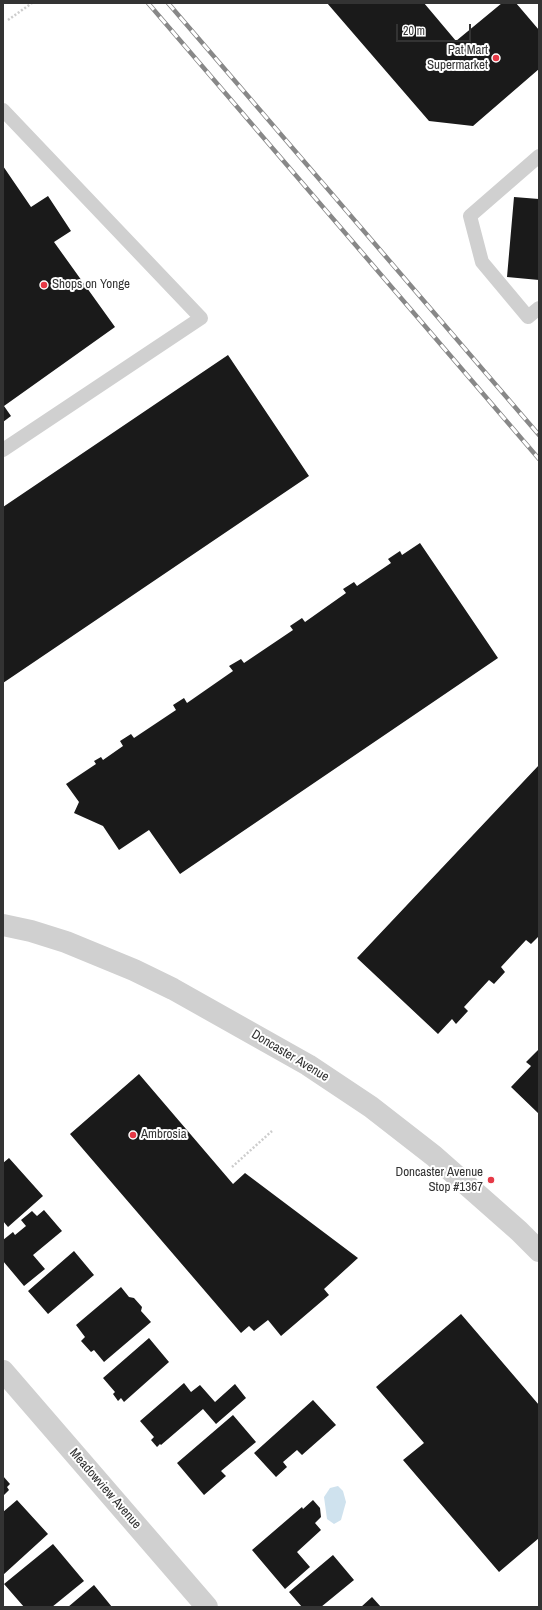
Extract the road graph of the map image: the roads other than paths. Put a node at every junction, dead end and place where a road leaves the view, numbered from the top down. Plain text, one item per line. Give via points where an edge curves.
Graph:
1 (4, 114) edge
2 (539, 156) edge
3 (539, 308) edge
4 (3, 450) edge
5 (3, 925) edge
6 (539, 1251) edge
7 (3, 1370) edge
8 (207, 1607) edge

1 - 4 lane via 201,318
2 - 3 lane via 470,216 482,262 528,317
5 - 6 street, Doncaster Avenue via 66,942 134,970 173,989 308,1066 370,1106 434,1156
7 - 8 street, Meadowview Avenue

